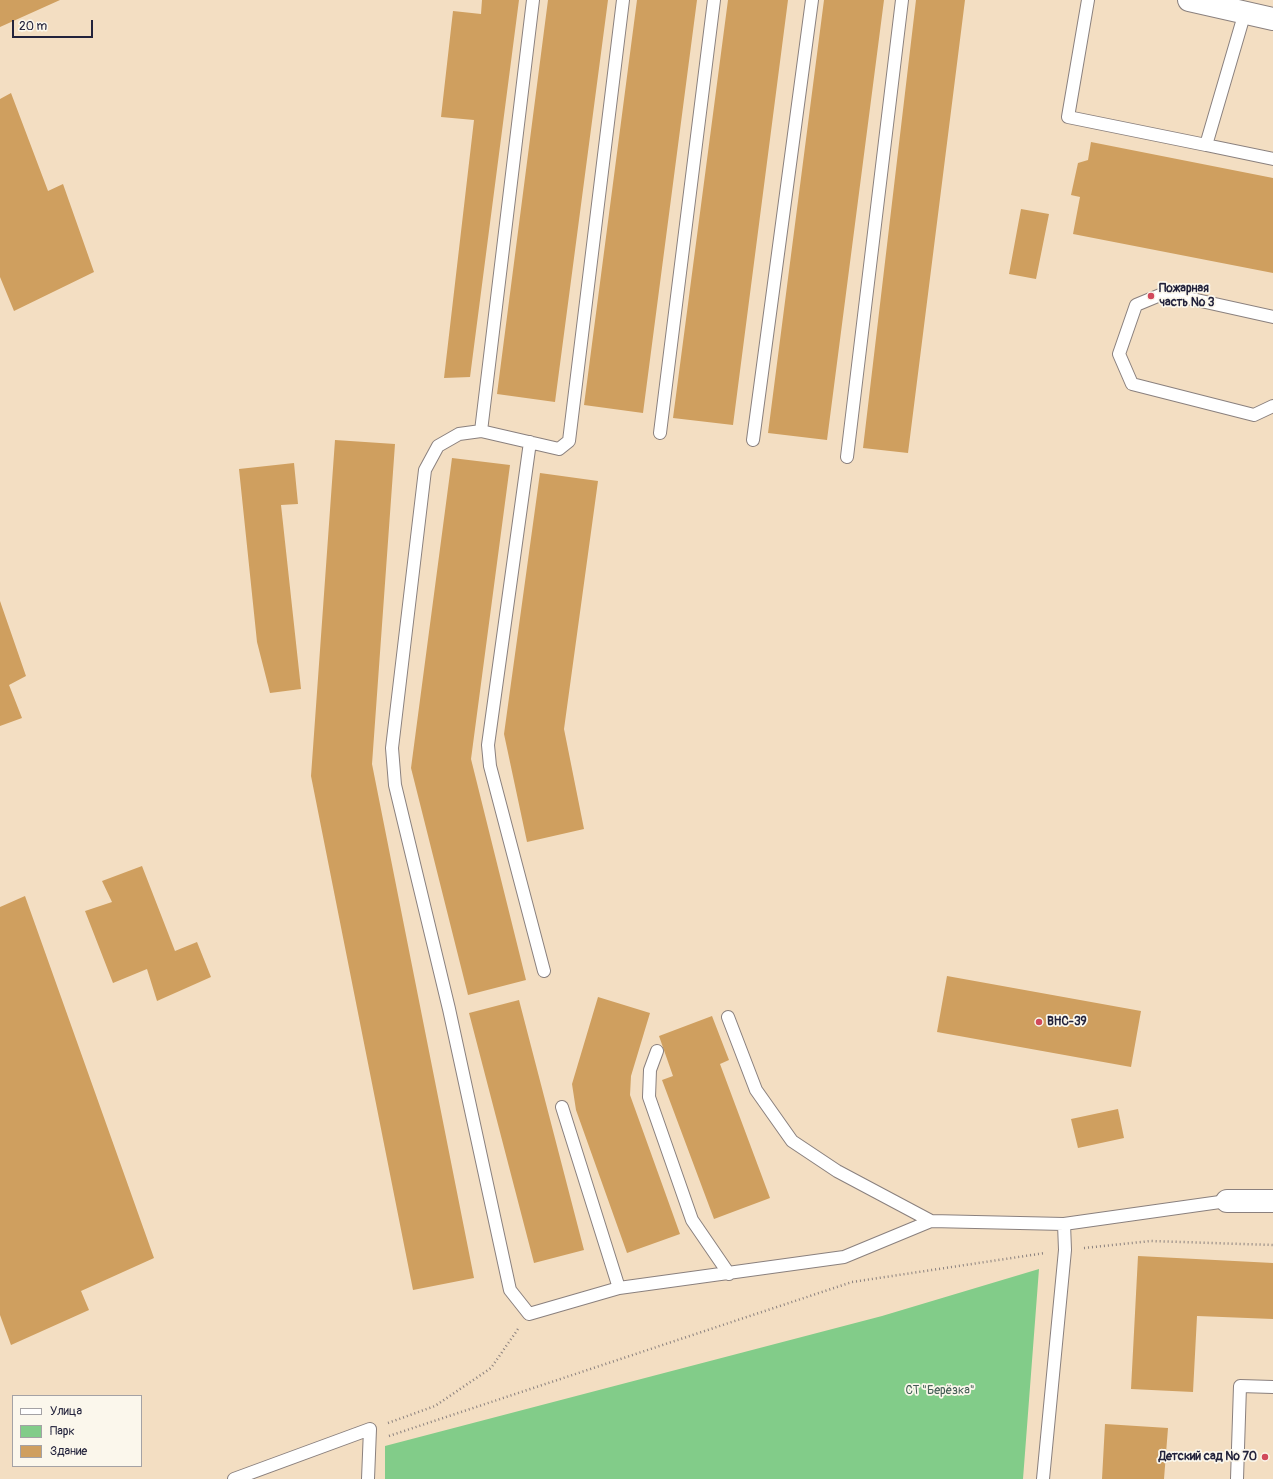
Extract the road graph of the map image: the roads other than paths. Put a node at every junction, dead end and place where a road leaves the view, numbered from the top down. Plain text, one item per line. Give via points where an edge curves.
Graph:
1 (534, 0) edge
2 (623, 0) edge
3 (714, 0) edge
4 (812, 0) edge
5 (902, 0) edge
6 (1088, 0) edge
7 (1189, 0) edge
8 (1245, 12) junction
9 (1273, 18) edge
10 (1206, 145) junction
11 (1273, 159) edge
12 (1273, 317) edge
13 (1273, 406) edge
14 (481, 431) junction
15 (660, 433) dead end
16 (754, 440) dead end
17 (530, 442) junction
18 (847, 457) dead end
19 (544, 971) dead end
20 (728, 1017) dead end
21 (657, 1051) dead end
22 (562, 1107) dead end
23 (1227, 1201) joint
24 (1273, 1201) edge
25 (931, 1221) junction
26 (1064, 1224) junction
27 (729, 1274) junction
28 (619, 1288) junction
29 (1273, 1387) edge
30 (234, 1479) edge
31 (368, 1479) edge
32 (1043, 1479) edge
33 (1237, 1479) edge

1 - 14 lane
2 - 17 lane via 569,441 559,449
3 - 15 lane
4 - 16 lane
5 - 18 lane
6 - 10 lane via 1068,117
7 - 8 street
8 - 9 street
8 - 10 lane
10 - 11 lane
12 - 13 lane via 1165,293 1136,305 1119,354 1132,384 1254,415
14 - 17 lane
14 - 28 lane via 458,434 438,446 425,470 392,748 395,786 450,1009 510,1290 529,1314
17 - 19 lane via 488,745 490,766
20 - 25 lane via 756,1090 792,1140 837,1171
21 - 27 lane via 650,1070 649,1097 692,1220
22 - 28 lane
23 - 24 street
23 - 26 lane
25 - 26 lane
25 - 27 lane via 844,1257
26 - 32 lane via 1065,1250
27 - 28 lane
29 - 33 lane via 1240,1386
30 - 31 lane via 370,1429

